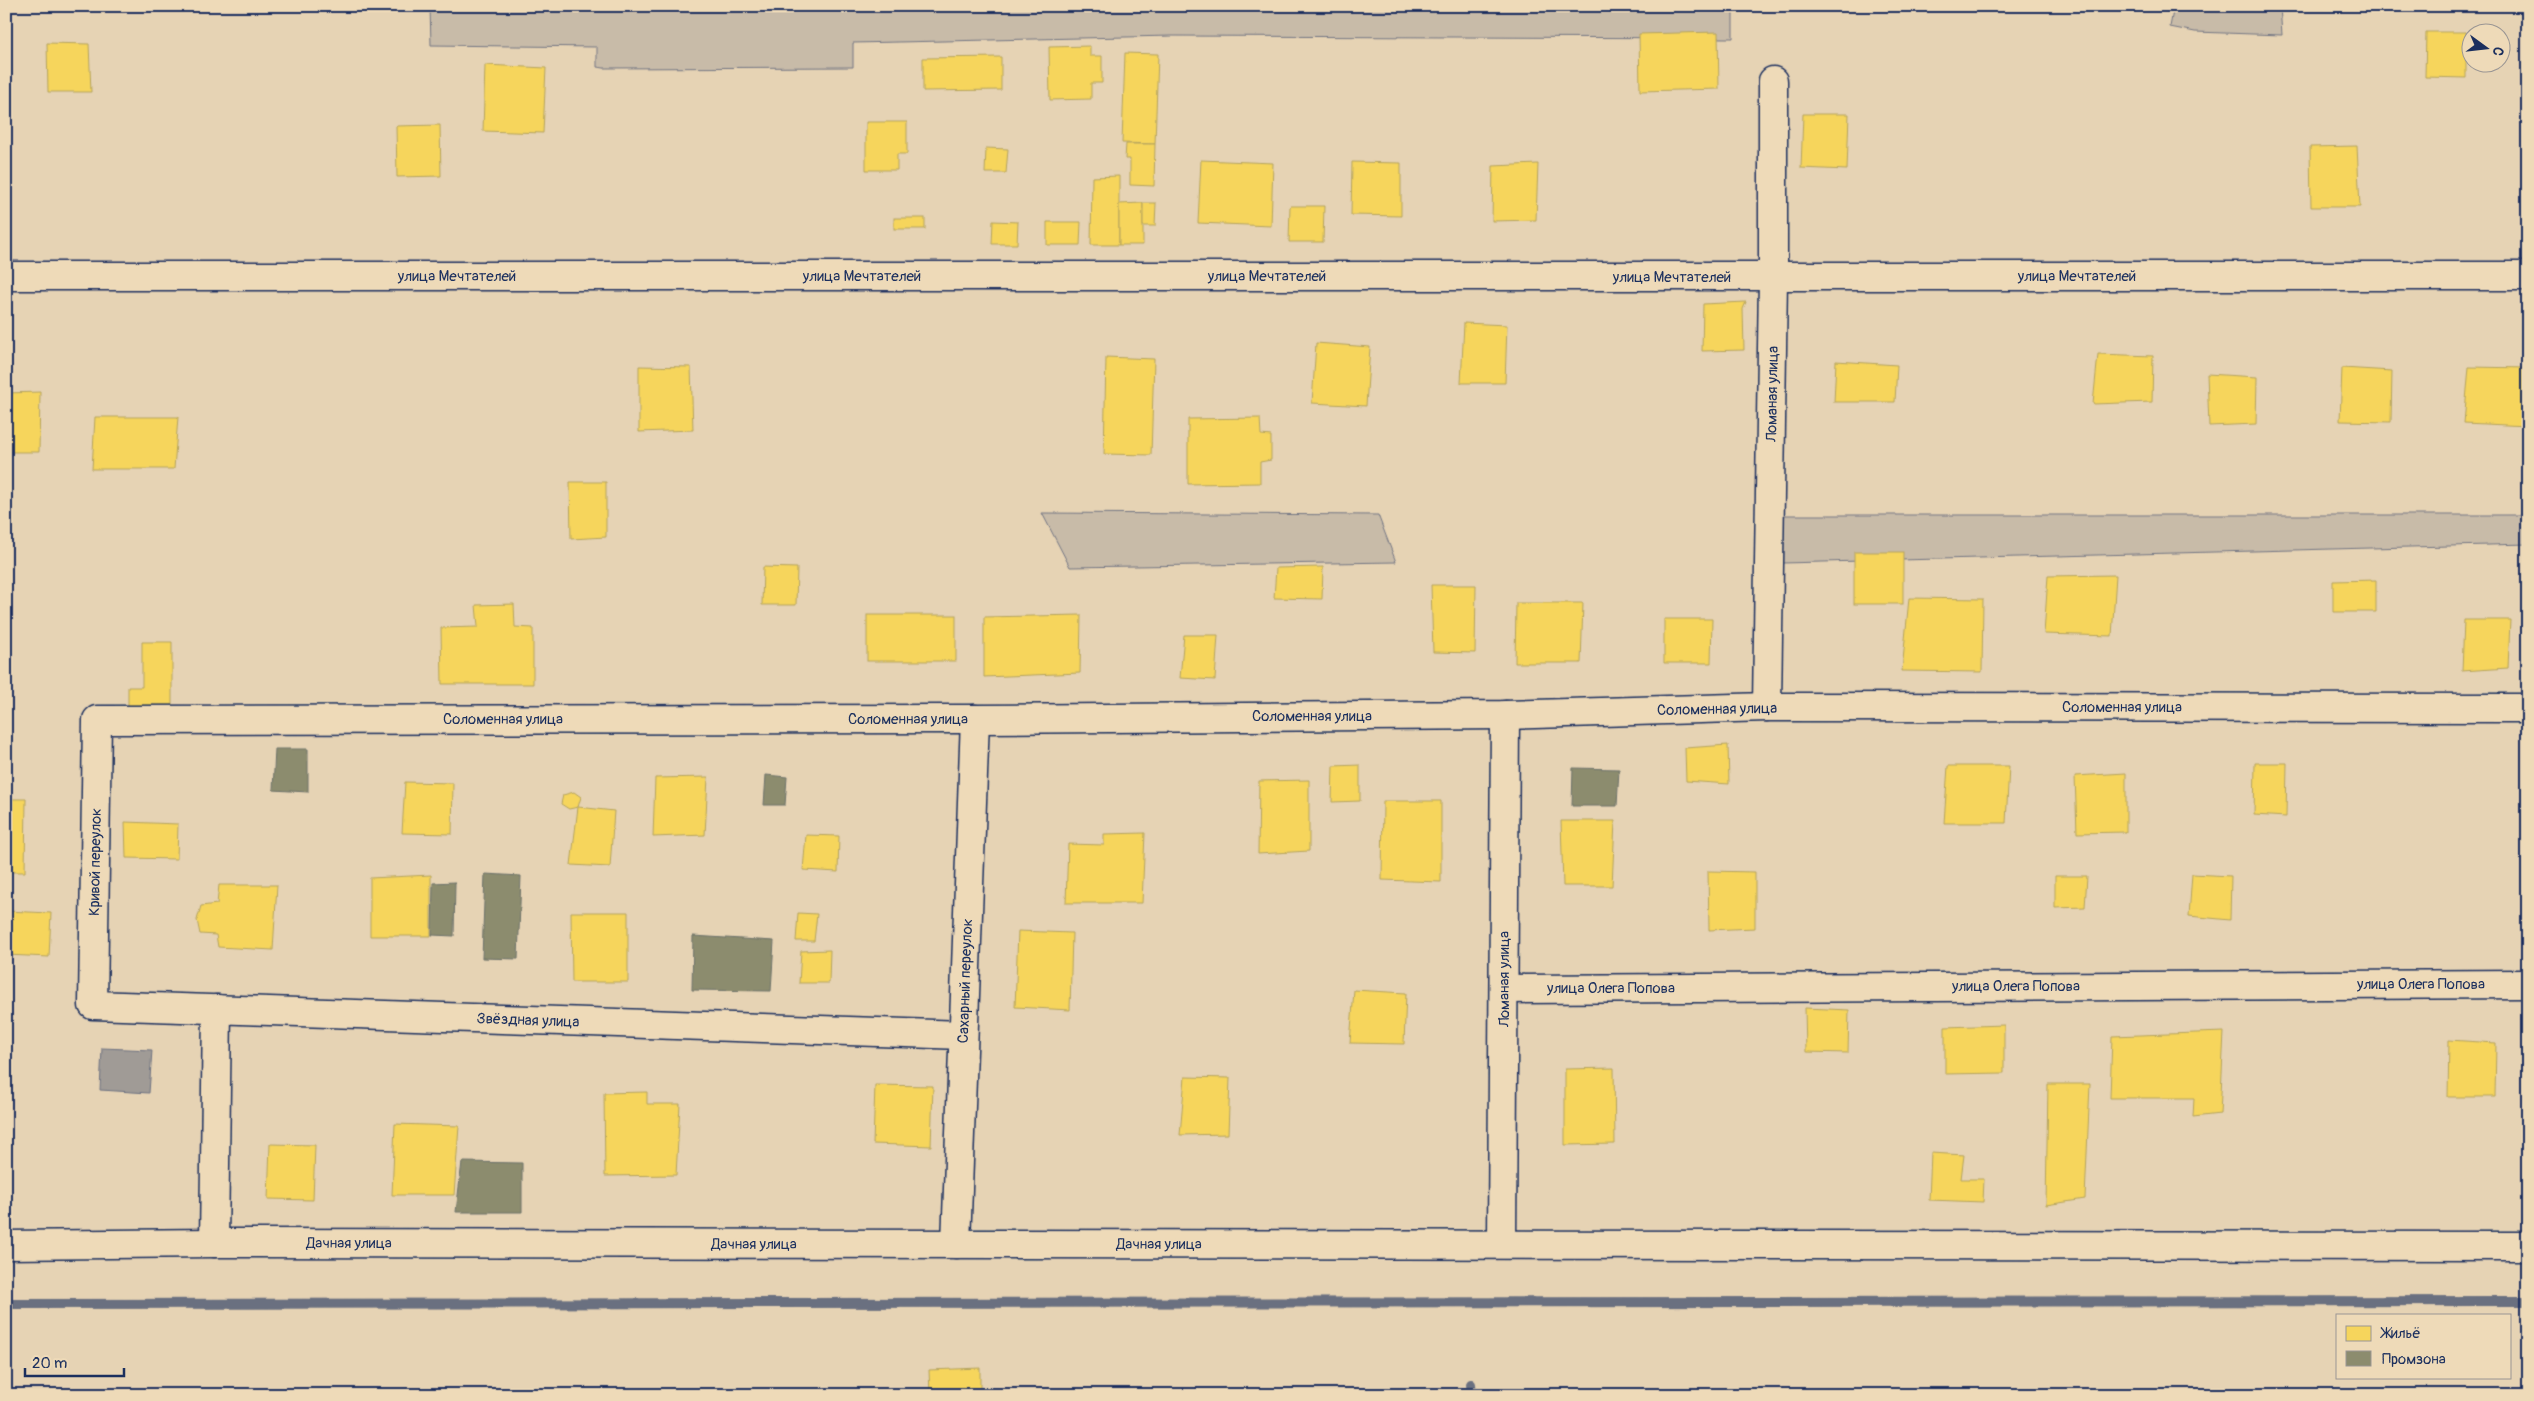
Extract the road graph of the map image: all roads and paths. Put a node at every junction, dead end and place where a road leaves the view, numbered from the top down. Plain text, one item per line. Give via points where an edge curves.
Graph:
1 (1773, 81) dead end
2 (6, 276) edge
3 (1773, 276) junction
4 (2528, 276) edge
5 (1767, 708) junction
6 (2528, 708) edge
7 (1505, 715) junction
8 (975, 719) junction
9 (97, 720) joint
10 (2528, 984) edge
11 (1504, 989) junction
12 (93, 1005) joint
13 (217, 1009) junction
14 (963, 1035) junction
15 (214, 1243) junction
16 (956, 1244) junction
17 (1502, 1244) junction
18 (6, 1245) edge
19 (2528, 1246) edge

1 - 3 street, Ломаная улица
2 - 3 street, улица Мечтателей
3 - 4 street, улица Мечтателей
3 - 5 street, Ломаная улица
5 - 6 street, Соломенная улица
5 - 7 street, Соломенная улица
7 - 8 street, Соломенная улица
7 - 11 street, Ломаная улица
8 - 9 street, Соломенная улица
8 - 14 street, Сахарный переулок
9 - 12 street, Кривой переулок
10 - 11 street, улица Олега Попова
11 - 17 street, Ломаная улица
12 - 13 street, Звёздная улица
13 - 14 street, Звёздная улица
13 - 15 street
14 - 16 street, Сахарный переулок
15 - 16 street, Дачная улица
15 - 18 street, Дачная улица
16 - 17 street, Дачная улица
17 - 19 street, Дачная улица

